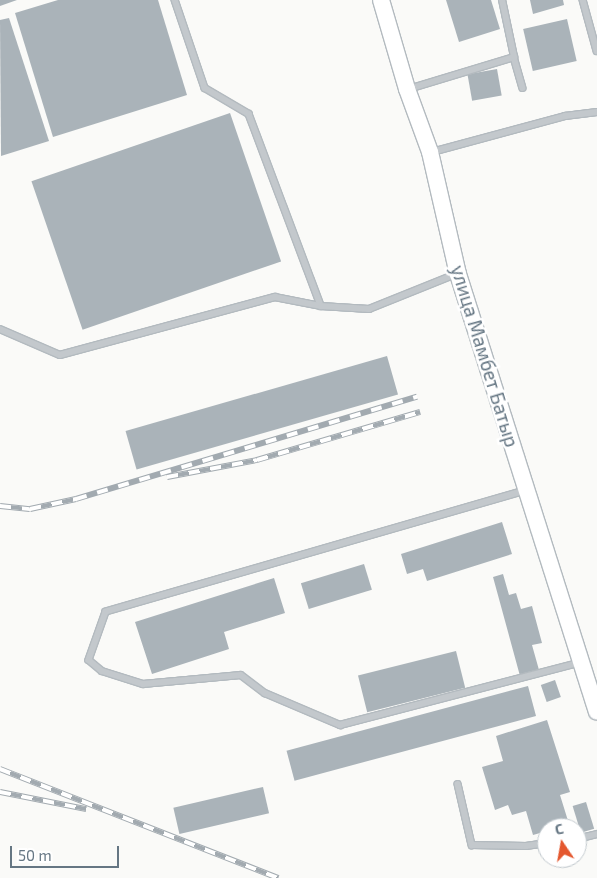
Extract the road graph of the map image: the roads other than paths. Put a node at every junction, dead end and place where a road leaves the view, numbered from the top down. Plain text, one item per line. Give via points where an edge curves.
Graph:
1 (175, 0) edge
2 (380, 0) edge
3 (502, 0) edge
4 (583, 0) edge
5 (597, 51) edge
6 (514, 58) junction
7 (523, 88) dead end
8 (407, 89) junction
9 (597, 112) edge
10 (430, 152) junction
11 (458, 274) junction
12 (321, 306) junction
13 (0, 330) edge
14 (527, 490) junction
15 (581, 662) junction
16 (596, 707) edge
17 (458, 784) dead end
18 (537, 844) edge

1 - 12 lane via 206,88 249,114
2 - 8 main road, улица Мамбет Батыр
3 - 6 lane
4 - 5 lane
6 - 7 lane
6 - 8 lane
8 - 10 main road, улица Мамбет Батыр
9 - 10 lane via 565,116
10 - 11 main road, улица Мамбет Батыр
11 - 12 lane via 369,309
11 - 14 main road, улица Мамбет Батыр
12 - 13 lane via 275,297 60,355
14 - 15 main road, улица Мамбет Батыр
14 - 15 lane via 106,612 89,660 102,671 143,684 241,675 264,694 340,726
15 - 16 main road, улица Мамбет Батыр
17 - 18 lane via 472,845

